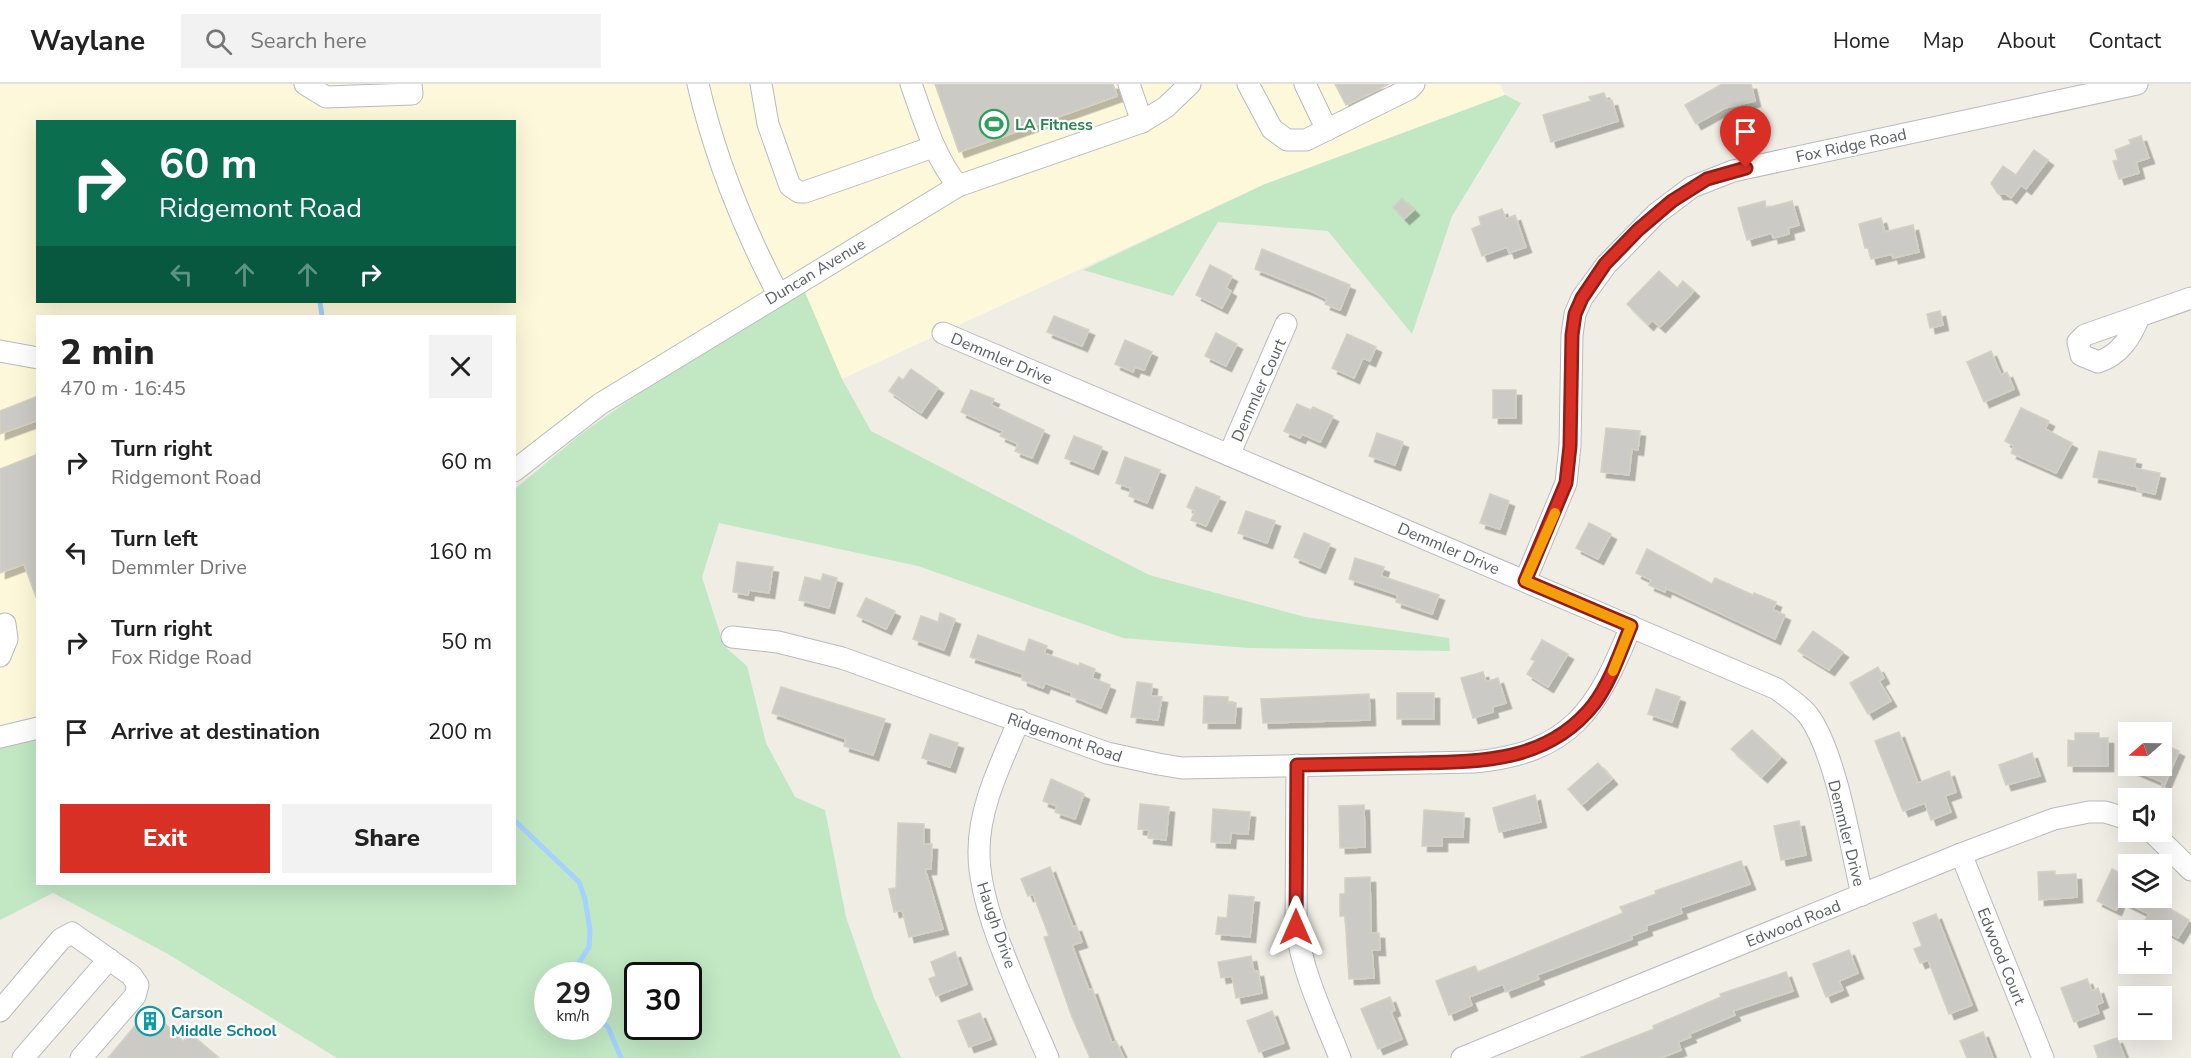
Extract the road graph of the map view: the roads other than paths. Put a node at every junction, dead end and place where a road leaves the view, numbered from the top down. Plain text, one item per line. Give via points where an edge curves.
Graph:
1 (305, 84) edge
2 (411, 84) edge
3 (698, 84) edge
4 (761, 84) edge
5 (911, 84) edge
6 (1128, 84) edge
7 (1190, 84) edge
8 (1248, 84) edge
9 (1414, 84) edge
10 (2137, 84) edge
11 (1300, 85) edge
12 (1142, 122) junction
13 (1327, 130) junction
14 (933, 147) junction
15 (958, 186) junction
16 (778, 294) junction
17 (2191, 298) edge
18 (2139, 317) dead end
19 (1286, 324) dead end
20 (943, 333) dead end
21 (0, 351) edge
22 (36, 358) edge
23 (1229, 455) junction
24 (516, 469) edge
25 (1525, 581) junction
26 (5, 624) dead end
27 (1631, 626) junction
28 (732, 637) dead end
29 (0, 656) edge
30 (1019, 720) junction
31 (36, 728) edge
32 (0, 737) edge
33 (1297, 765) junction
34 (2118, 816) edge
35 (2162, 842) edge
36 (1961, 854) junction
37 (2191, 870) edge
38 (1862, 895) junction
39 (109, 959) junction
40 (0, 1011) edge
41 (23, 1058) edge
42 (81, 1058) edge
43 (1048, 1058) edge
44 (1341, 1058) edge
45 (1462, 1058) edge
46 (2043, 1058) edge

1 - 2 street via 326,97 412,94
3 - 16 street via 708,127 748,237
4 - 14 street via 768,124 790,186 799,192
5 - 14 street
6 - 12 street
7 - 12 street, Duncan Avenue via 1166,107
8 - 13 street via 1272,129 1287,140 1306,140
9 - 13 street
10 - 25 street, Fox Ridge Road via 1733,171 1692,187 1656,214 1592,280 1575,314 1566,483
11 - 13 street
12 - 15 street, Duncan Avenue
14 - 15 street
15 - 16 street, Duncan Avenue
16 - 24 street, Duncan Avenue via 600,404
17 - 18 street
19 - 23 street, Demmler Court
20 - 23 street, Demmler Drive
21 - 22 street
23 - 25 street, Demmler Drive
25 - 27 street, Demmler Drive
26 - 29 street via 7,639
27 - 33 street, Ridgemont Road via 1612,673 1593,705 1557,737 1538,748 1501,760 1474,762
27 - 38 street, Demmler Drive via 1761,681 1807,714 1827,755
28 - 30 street, Ridgemont Road via 778,642 842,658
30 - 33 street, Ridgemont Road via 1107,753 1182,768
30 - 43 street, Haugh Drive via 984,813 980,869 988,908
31 - 32 street
33 - 44 street via 1296,927 1302,963
34 - 36 street, Edwood Road via 2105,812 2073,814
35 - 37 street
36 - 38 street, Edwood Road
36 - 46 street, Edwood Court
38 - 45 street, Edwood Road
39 - 40 street via 72,933 61,939
39 - 41 street
39 - 42 street via 131,975 138,985 135,996

